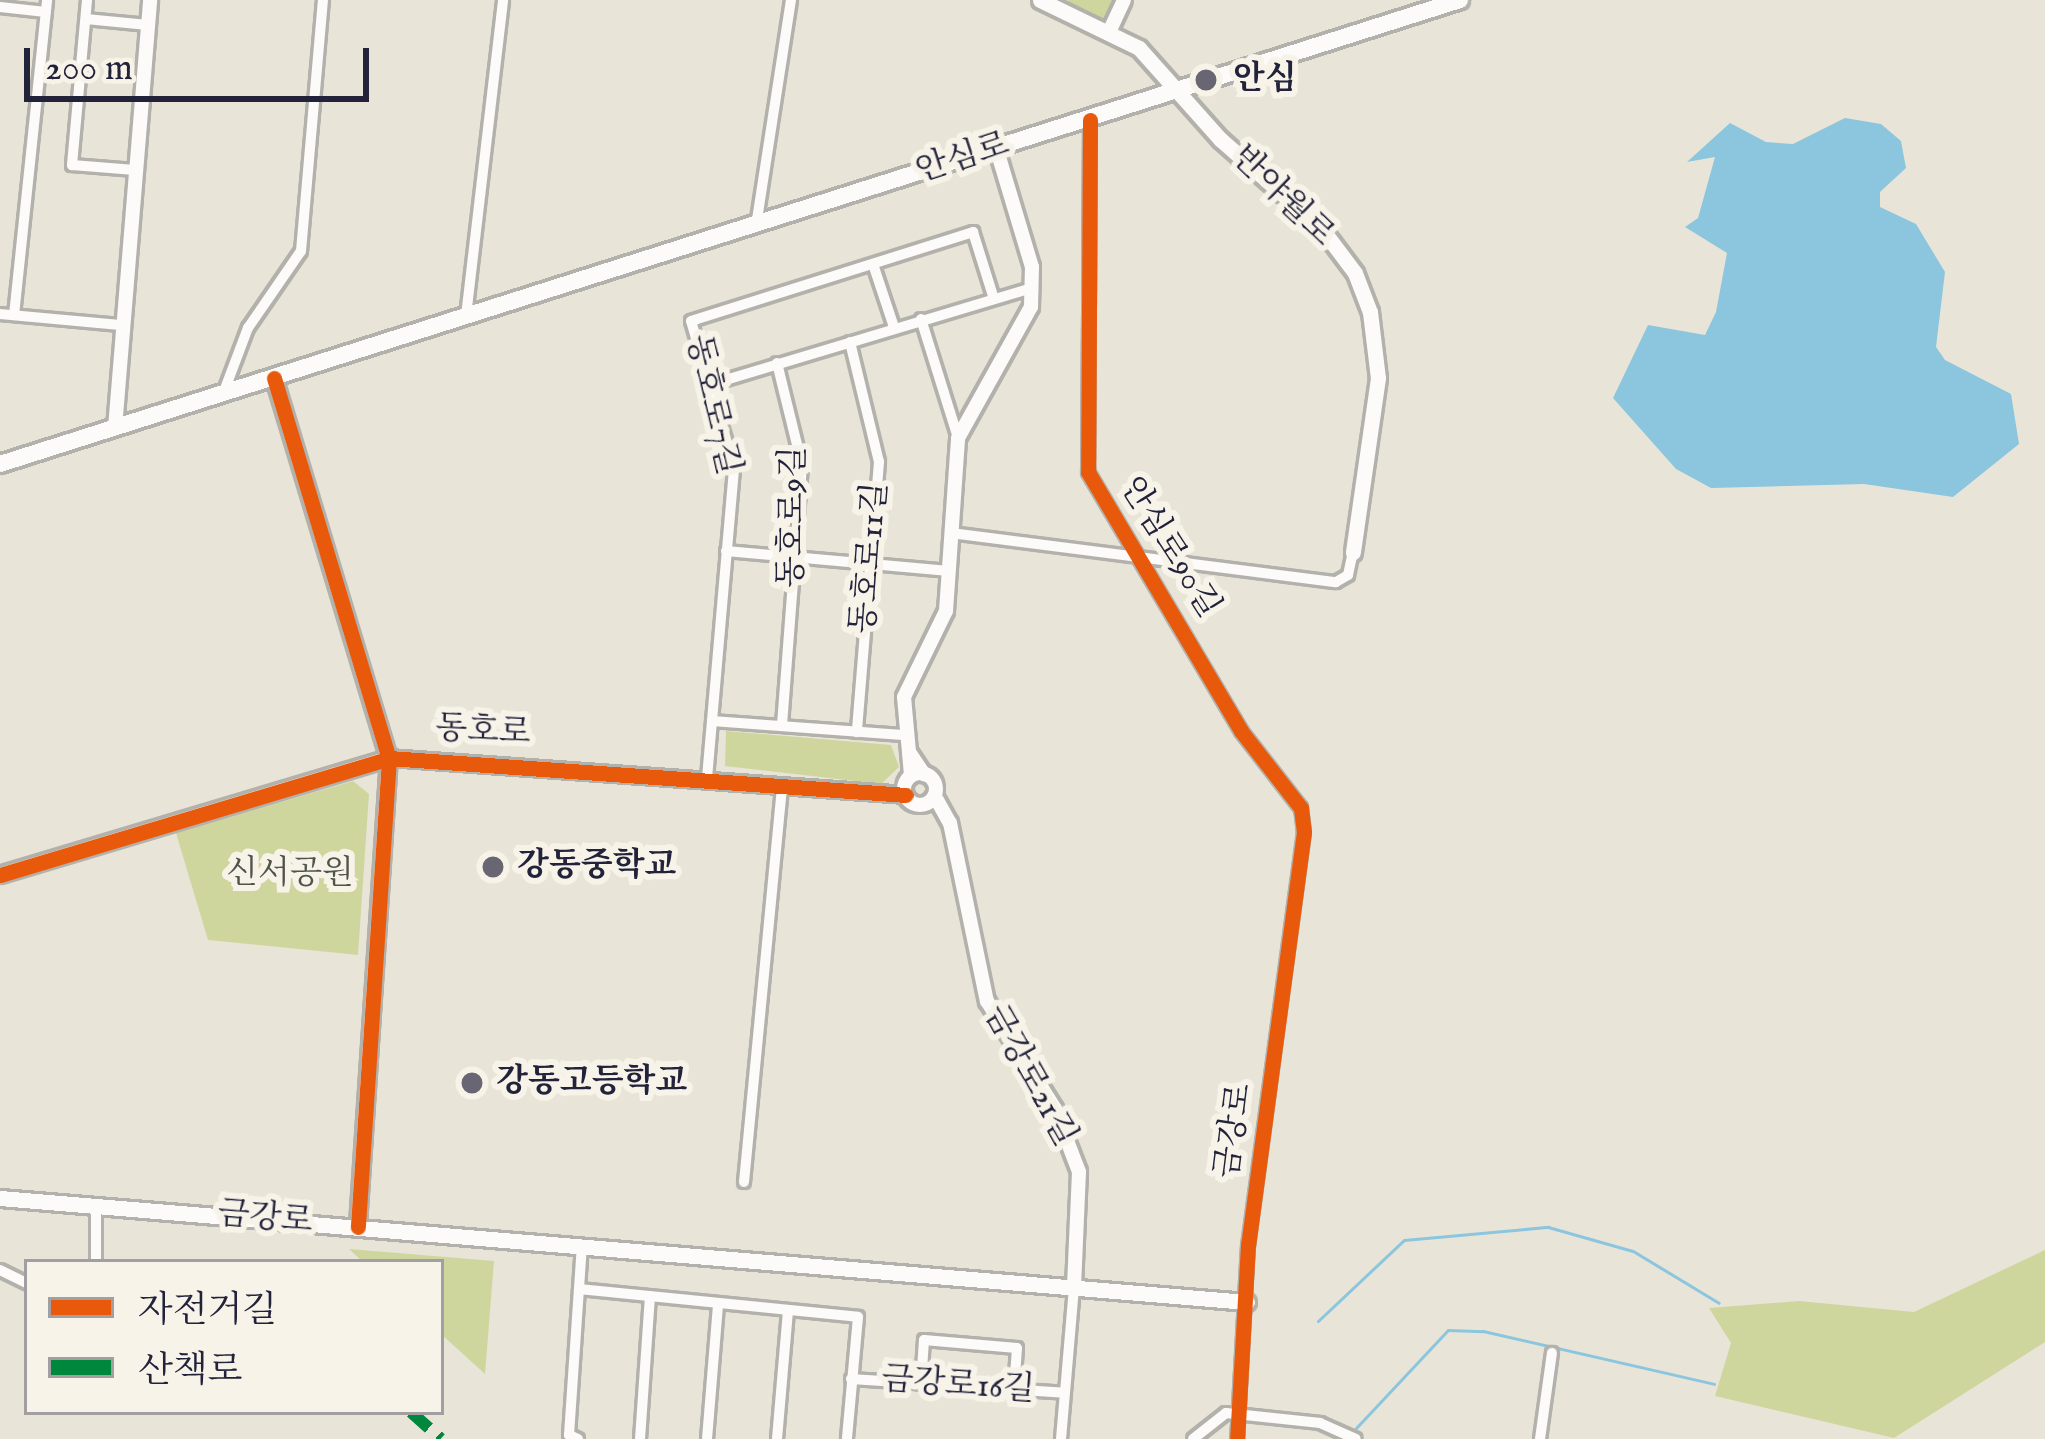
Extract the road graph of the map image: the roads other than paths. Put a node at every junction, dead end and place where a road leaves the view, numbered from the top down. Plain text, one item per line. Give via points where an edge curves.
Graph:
1 (88, 0) edge
2 (150, 0) edge
3 (323, 0) edge
4 (502, 0) edge
5 (791, 0) edge
6 (1040, 0) edge
7 (1124, 0) edge
8 (1460, 0) edge
9 (1065, 5) edge
10 (46, 6) edge
11 (0, 8) edge
12 (86, 20) junction
13 (148, 25) junction
14 (1110, 30) junction
15 (1180, 90) junction
16 (1090, 120) junction
17 (996, 147) junction
18 (135, 170) junction
19 (756, 226) junction
20 (873, 264) junction
21 (0, 282) edge
22 (17, 284) junction
23 (1033, 288) junction
24 (993, 296) junction
25 (0, 314) edge
26 (14, 315) junction
27 (466, 316) junction
28 (921, 319) junction
29 (121, 325) junction
30 (894, 327) junction
31 (850, 342) junction
32 (777, 363) junction
33 (274, 378) junction
34 (712, 384) junction
35 (223, 394) junction
36 (116, 428) junction
37 (958, 438) junction
38 (0, 464) edge
39 (951, 533) junction
40 (726, 551) junction
41 (1353, 553) joint
42 (1145, 556) junction
43 (796, 558) junction
44 (871, 563) junction
45 (949, 571) junction
46 (712, 721) junction
47 (782, 725) junction
48 (856, 732) junction
49 (902, 735) junction
50 (389, 758) junction
51 (917, 774) junction
52 (707, 778) junction
53 (782, 786) junction
54 (906, 795) junction
55 (938, 800) junction
56 (1304, 832) joint
57 (0, 875) edge
58 (744, 1182) dead end
59 (0, 1198) edge
60 (96, 1205) junction
61 (358, 1226) junction
62 (582, 1246) junction
63 (96, 1259) edge
64 (1074, 1287) junction
65 (579, 1289) junction
66 (650, 1296) junction
67 (1247, 1302) junction
68 (718, 1306) dead end
69 (788, 1310) junction
70 (1552, 1353) dead end
71 (851, 1379) junction
72 (921, 1384) junction
73 (1014, 1390) junction
74 (1065, 1394) junction
75 (1238, 1414) junction
76 (578, 1439) edge
77 (640, 1439) edge
78 (707, 1439) edge
79 (777, 1439) edge
80 (847, 1439) edge
81 (1061, 1439) edge
82 (1193, 1439) edge
83 (1237, 1439) edge
84 (1356, 1439) edge
85 (1540, 1439) edge

1 - 12 street
2 - 13 street
3 - 35 street via 302,251 248,328
4 - 27 street
5 - 19 street
6 - 9 main road, 반야월로
7 - 14 street
8 - 15 main road, 안심로
9 - 14 main road, 반야월로
10 - 11 street
10 - 22 street
12 - 13 street
12 - 18 street via 72,165
13 - 18 street
14 - 15 main road, 반야월로
15 - 16 main road, 안심로
15 - 41 main road, 반야월로 via 1220,139 1322,229 1355,273 1370,312 1378,378
16 - 17 main road, 안심로
16 - 42 street, 안심로90길 via 1085,455 1094,487
17 - 19 main road, 안심로
17 - 23 street
18 - 29 street
19 - 27 main road, 안심로
20 - 24 street, 동호로7길 via 973,232
20 - 30 street
20 - 34 street, 동호로7길 via 691,321
21 - 22 street
22 - 26 street
23 - 24 street
23 - 37 street via 1021,331 974,398
24 - 28 street
25 - 26 street
26 - 29 street
27 - 33 main road, 안심로
28 - 30 street
28 - 37 street
29 - 36 street
30 - 31 street
31 - 32 street
31 - 44 street, 동호로11길 via 879,462
32 - 34 street
32 - 43 street, 동호로9길 via 802,465
33 - 35 main road, 안심로
33 - 50 street
34 - 40 street, 동호로7길 via 734,467
35 - 36 main road, 안심로
36 - 38 main road, 안심로
37 - 39 street
39 - 42 street
39 - 45 street
40 - 43 street
40 - 46 street, 동호로7길
41 - 42 street via 1348,575 1336,582
42 - 56 street, 안심로90길 via 1241,731 1301,808
43 - 44 street
43 - 47 street, 동호로9길
44 - 45 street
44 - 48 street, 동호로11길
45 - 49 street via 942,628 904,697
46 - 47 street
46 - 52 street, 동호로7길
47 - 48 street
48 - 49 street
49 - 51 street, 금강로21길
50 - 52 street, 동호로
50 - 57 street, 동호로
50 - 61 street
51 - 54 street
51 - 55 street, 금강로21길
52 - 53 street, 동호로
53 - 54 street, 동호로
53 - 58 street
54 - 55 street, 동호로
55 - 64 street, 금강로21길 via 950,823 987,1001 1055,1109 1079,1172
56 - 67 street, 금강로
59 - 60 main road, 금강로
60 - 61 main road, 금강로
60 - 63 street
61 - 62 main road, 금강로
62 - 64 main road, 금강로
62 - 65 street
64 - 67 main road, 금강로
64 - 74 street, 금강로16길
65 - 66 street, 금강로16길
65 - 76 street via 569,1435
66 - 69 street, 금강로16길
66 - 77 street
67 - 75 street, 금강로
68 - 78 street
69 - 71 street, 금강로16길 via 858,1317
69 - 79 street
70 - 85 street
71 - 72 street, 금강로16길
71 - 80 street, 금강로16길
72 - 73 street, 금강로16길
72 - 73 street via 924,1340 1017,1348
73 - 74 street, 금강로16길
74 - 81 street, 금강로16길
75 - 82 street via 1226,1413
75 - 83 street, 금강로
75 - 84 street via 1320,1424

